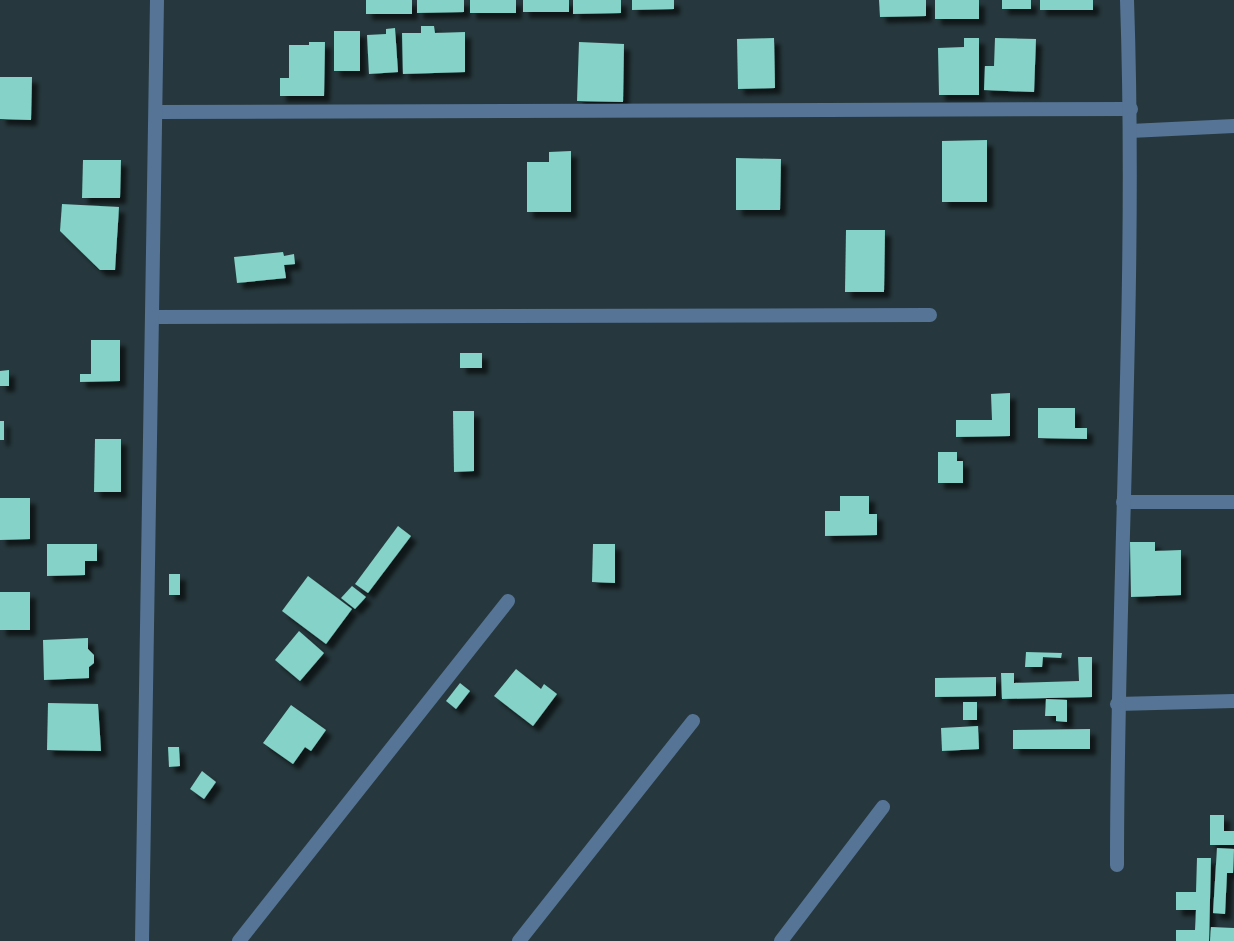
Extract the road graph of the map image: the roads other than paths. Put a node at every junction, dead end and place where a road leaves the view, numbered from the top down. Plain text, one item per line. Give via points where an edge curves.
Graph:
1 (157, 0) edge
2 (1126, 0) edge
3 (1130, 109) junction
4 (156, 112) junction
5 (1234, 126) edge
6 (1130, 131) junction
7 (930, 315) dead end
8 (153, 317) junction
9 (1123, 502) junction
10 (1234, 502) edge
11 (508, 601) dead end
12 (1234, 701) edge
13 (1117, 704) junction
14 (694, 721) dead end
15 (883, 807) dead end
16 (1117, 865) dead end
17 (142, 941) edge
18 (239, 941) edge
19 (519, 941) edge
20 (781, 941) edge

1 - 4 street
2 - 3 street
3 - 4 street
3 - 6 street
4 - 8 street
5 - 6 street
6 - 9 street
7 - 8 street
8 - 17 street
9 - 10 street
9 - 13 street
11 - 18 street
12 - 13 street
13 - 16 street
14 - 19 street
15 - 20 street

